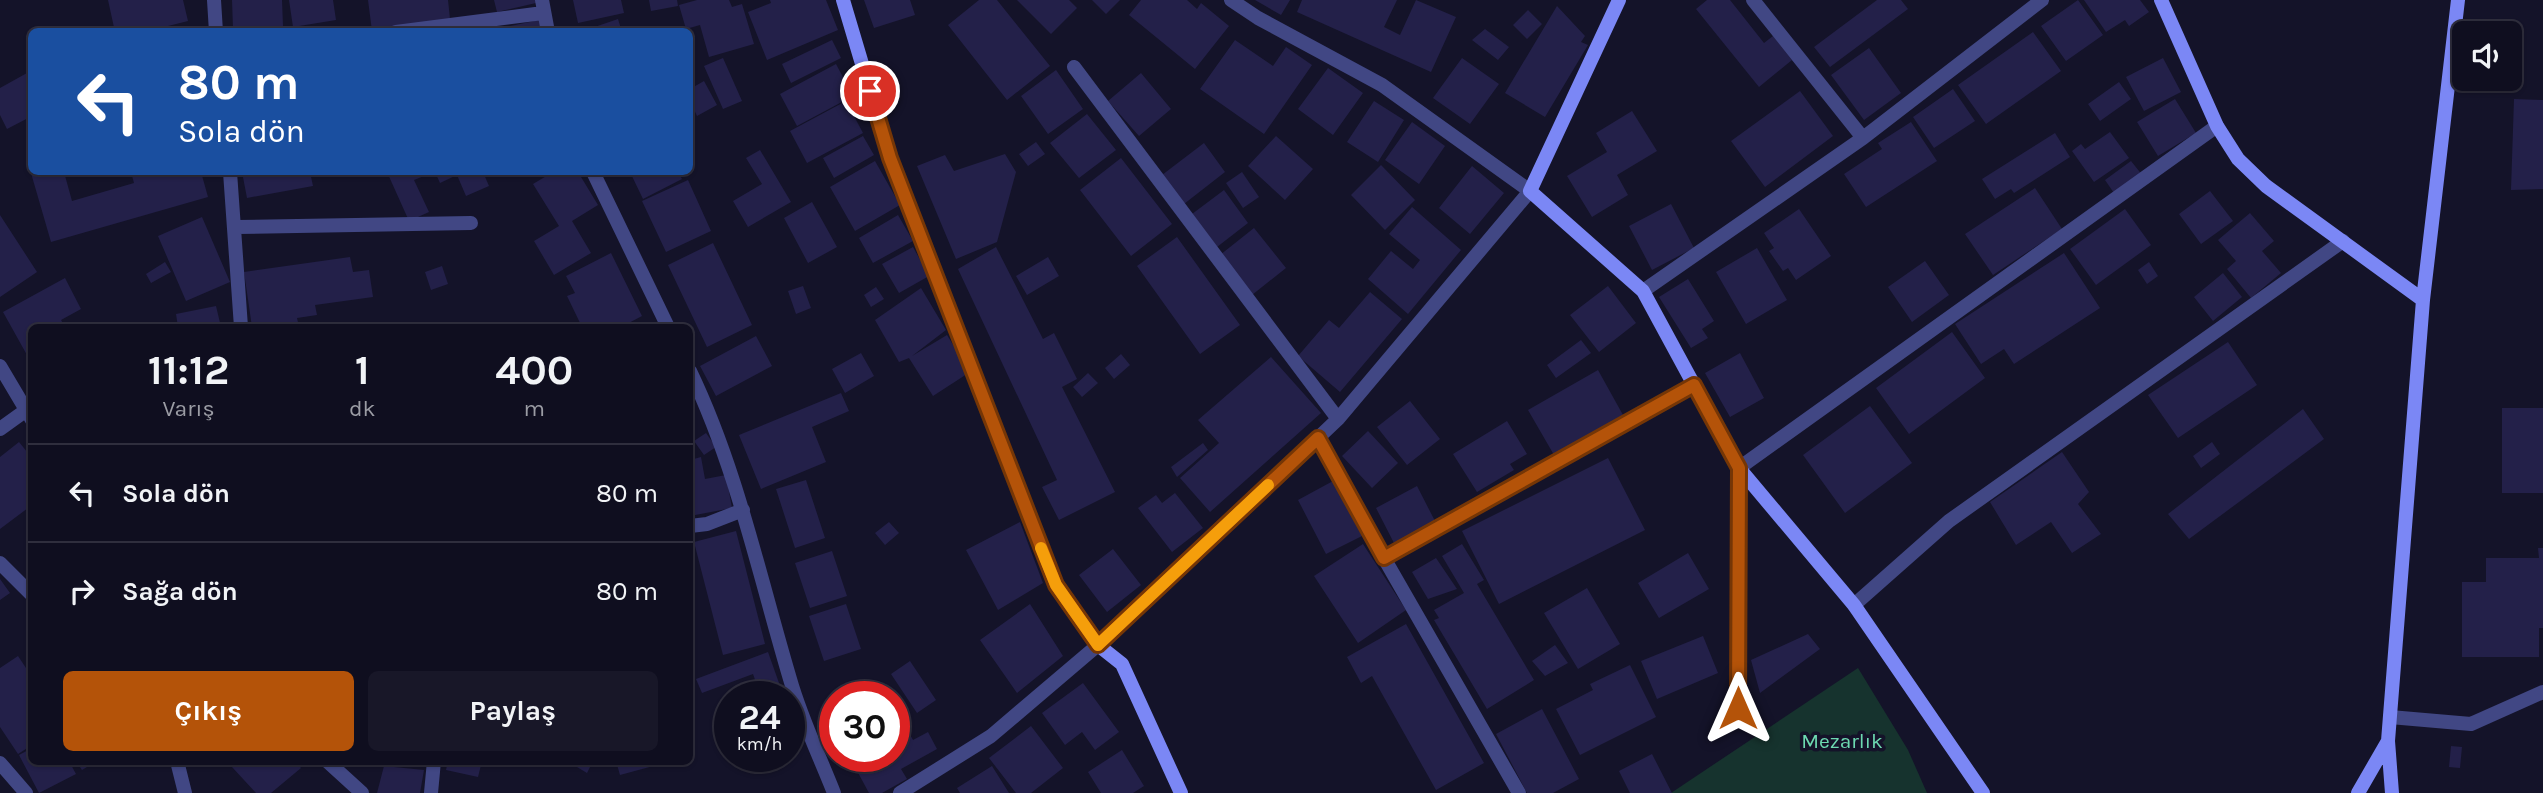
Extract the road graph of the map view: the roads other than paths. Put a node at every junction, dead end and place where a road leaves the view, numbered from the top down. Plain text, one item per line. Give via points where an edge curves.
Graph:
1 (214, 0) edge
2 (842, 0) edge
3 (1231, 0) edge
4 (1619, 0) edge
5 (1753, 0) edge
6 (2042, 0) edge
7 (2161, 0) edge
8 (2458, 0) edge
9 (542, 7) edge
10 (216, 28) edge
11 (419, 28) edge
12 (547, 28) edge
13 (1074, 67) dead end
14 (2217, 126) junction
15 (1863, 138) junction
16 (230, 175) edge
17 (594, 175) edge
18 (1530, 191) junction
19 (471, 223) dead end
20 (237, 227) junction
21 (2343, 241) junction
22 (1643, 291) junction
23 (2423, 300) junction
24 (241, 324) edge
25 (667, 324) edge
26 (0, 366) edge
27 (693, 377) edge
28 (1694, 385) junction
29 (28, 415) edge
30 (1338, 419) junction
31 (0, 429) edge
32 (1318, 438) junction
33 (1739, 468) junction
34 (743, 510) junction
35 (693, 526) edge
36 (1384, 558) junction
37 (0, 563) edge
38 (28, 591) edge
39 (1854, 606) junction
40 (1098, 645) junction
41 (2543, 692) edge
42 (1738, 708) dead end
43 (2390, 717) junction
44 (2388, 741) junction
45 (0, 763) edge
46 (178, 765) edge
47 (331, 765) edge
48 (434, 765) edge
49 (26, 793) edge
50 (185, 793) edge
51 (362, 793) edge
52 (431, 793) edge
53 (834, 793) edge
54 (900, 793) edge
55 (1181, 793) edge
56 (1519, 793) edge
57 (1983, 793) edge
58 (2358, 793) edge
59 (2392, 793) edge

1 - 10 street
2 - 40 street via 890,158 1025,508 1056,585
3 - 18 street via 1382,85
4 - 18 street
5 - 15 street
6 - 15 street
7 - 14 street
8 - 23 street
9 - 11 street
9 - 12 street
13 - 30 street
14 - 21 street via 2238,159 2266,187
14 - 33 street
15 - 22 street
16 - 20 street
17 - 25 street
18 - 22 street
18 - 30 street
19 - 20 street
20 - 24 street
21 - 23 street
21 - 39 street via 1949,522
22 - 28 street
23 - 43 street
26 - 29 street
27 - 34 street
28 - 33 street
28 - 36 street
29 - 31 street
30 - 32 street
32 - 36 street
32 - 40 street
33 - 39 street
33 - 42 street
34 - 35 street
34 - 53 street via 791,683
36 - 56 street
37 - 38 street
39 - 57 street
40 - 54 street via 991,736
40 - 55 street via 1122,664
41 - 43 street via 2471,724
43 - 44 street
44 - 58 street
44 - 59 street
45 - 49 street
46 - 50 street
47 - 51 street
48 - 52 street

